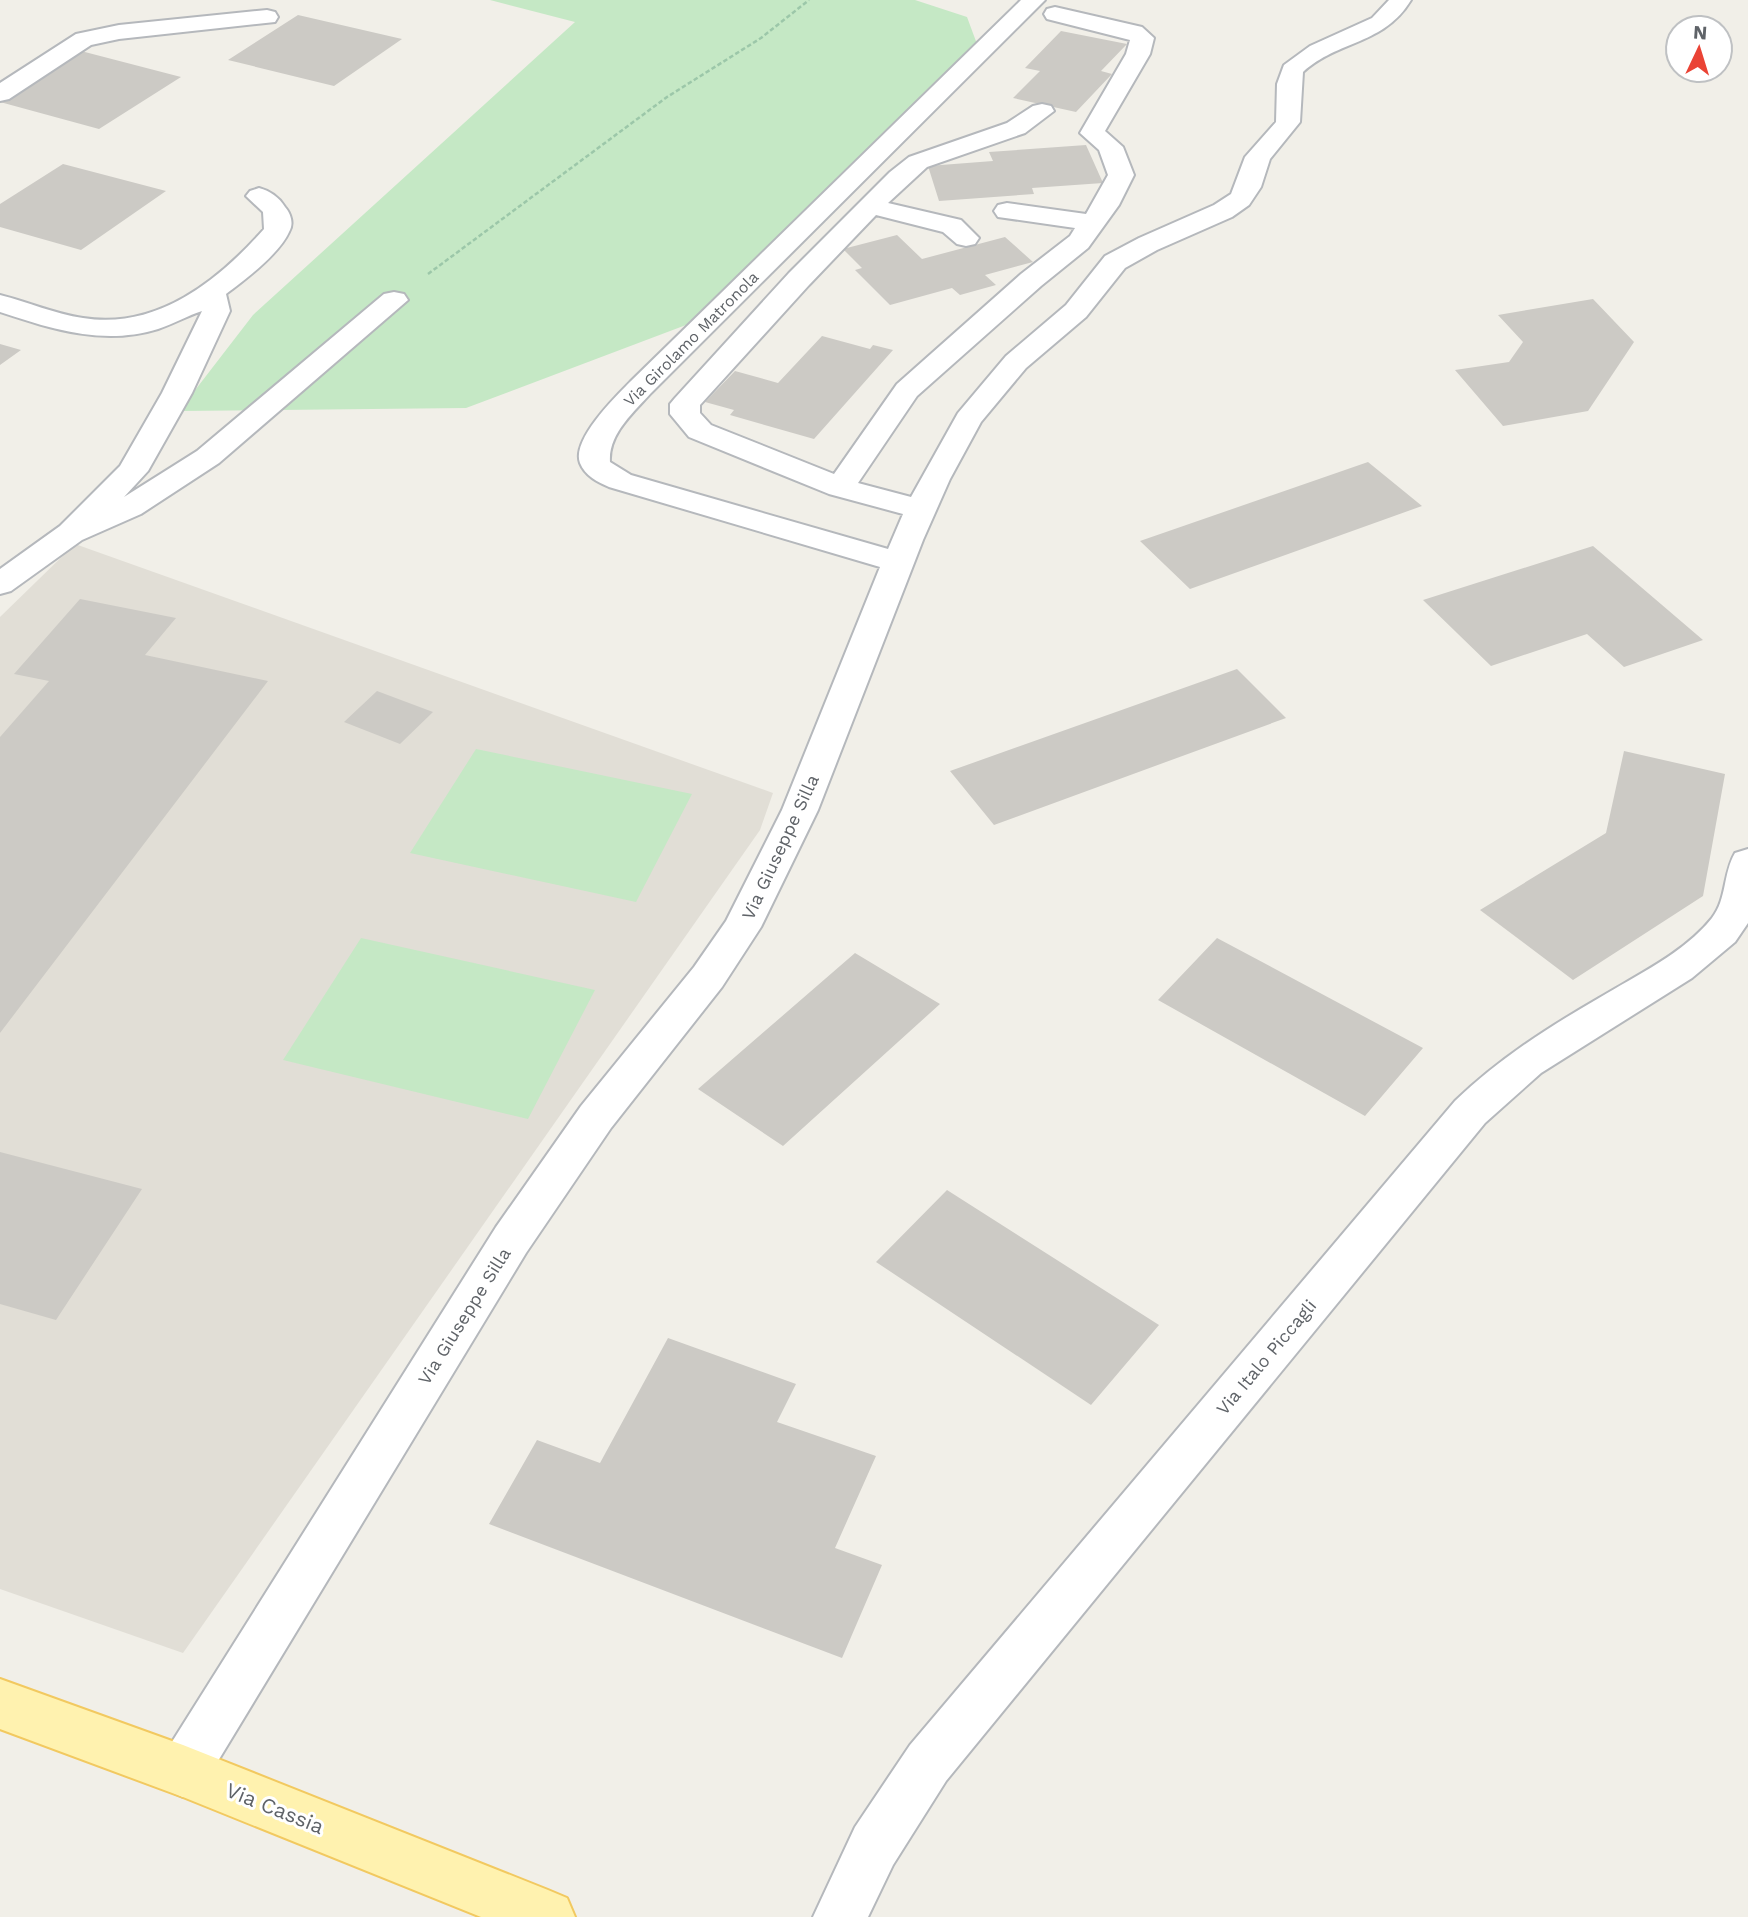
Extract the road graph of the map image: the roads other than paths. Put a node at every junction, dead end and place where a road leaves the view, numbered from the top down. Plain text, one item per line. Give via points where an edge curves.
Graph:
1 (1400, 0) edge
2 (1045, 7) edge
3 (267, 17) dead end
4 (0, 94) edge
5 (1042, 111) dead end
6 (260, 196) dead end
7 (870, 206) junction
8 (1007, 211) dead end
9 (1093, 223) junction
10 (966, 238) dead end
11 (212, 292) junction
12 (394, 300) road end
13 (0, 303) edge
14 (840, 487) junction
15 (921, 509) junction
16 (71, 533) junction
17 (898, 562) junction
18 (0, 584) edge
19 (1748, 862) edge
20 (0, 1704) edge
21 (183, 1771) junction
22 (548, 1917) edge
23 (840, 1917) edge

1 - 15 street, Via Giuseppe Silla via 1389,18 1316,51 1292,70 1285,128 1258,157 1248,187 1233,205 1115,262 1065,322 1000,378 953,443
2 - 9 street via 1142,38 1138,54 1092,133 1110,147 1121,175
2 - 17 street, Via Girolamo Matronola via 641,387 607,426 595,450 598,467 627,483
3 - 4 street via 84,39
5 - 7 street via 1016,128 918,162
6 - 11 street via 277,212 277,230
7 - 10 street via 952,226
7 - 14 street via 685,404 685,414 700,431
8 - 9 street
9 - 14 street via 1079,242 907,390
11 - 13 street via 165,318 104,328 75,325
11 - 16 street via 216,310 177,393 132,471
12 - 16 street via 208,457 131,507
14 - 15 street
15 - 17 street, Via Giuseppe Silla
16 - 18 street
17 - 21 street, Via Giuseppe Silla via 800,810 742,927 708,977 596,1117 511,1240
19 - 23 street, Via Italo Piccagli via 1737,911 1703,950 1532,1056 1470,1112 928,1763 874,1846
20 - 21 main road, Via Cassia
21 - 22 main road, Via Cassia

